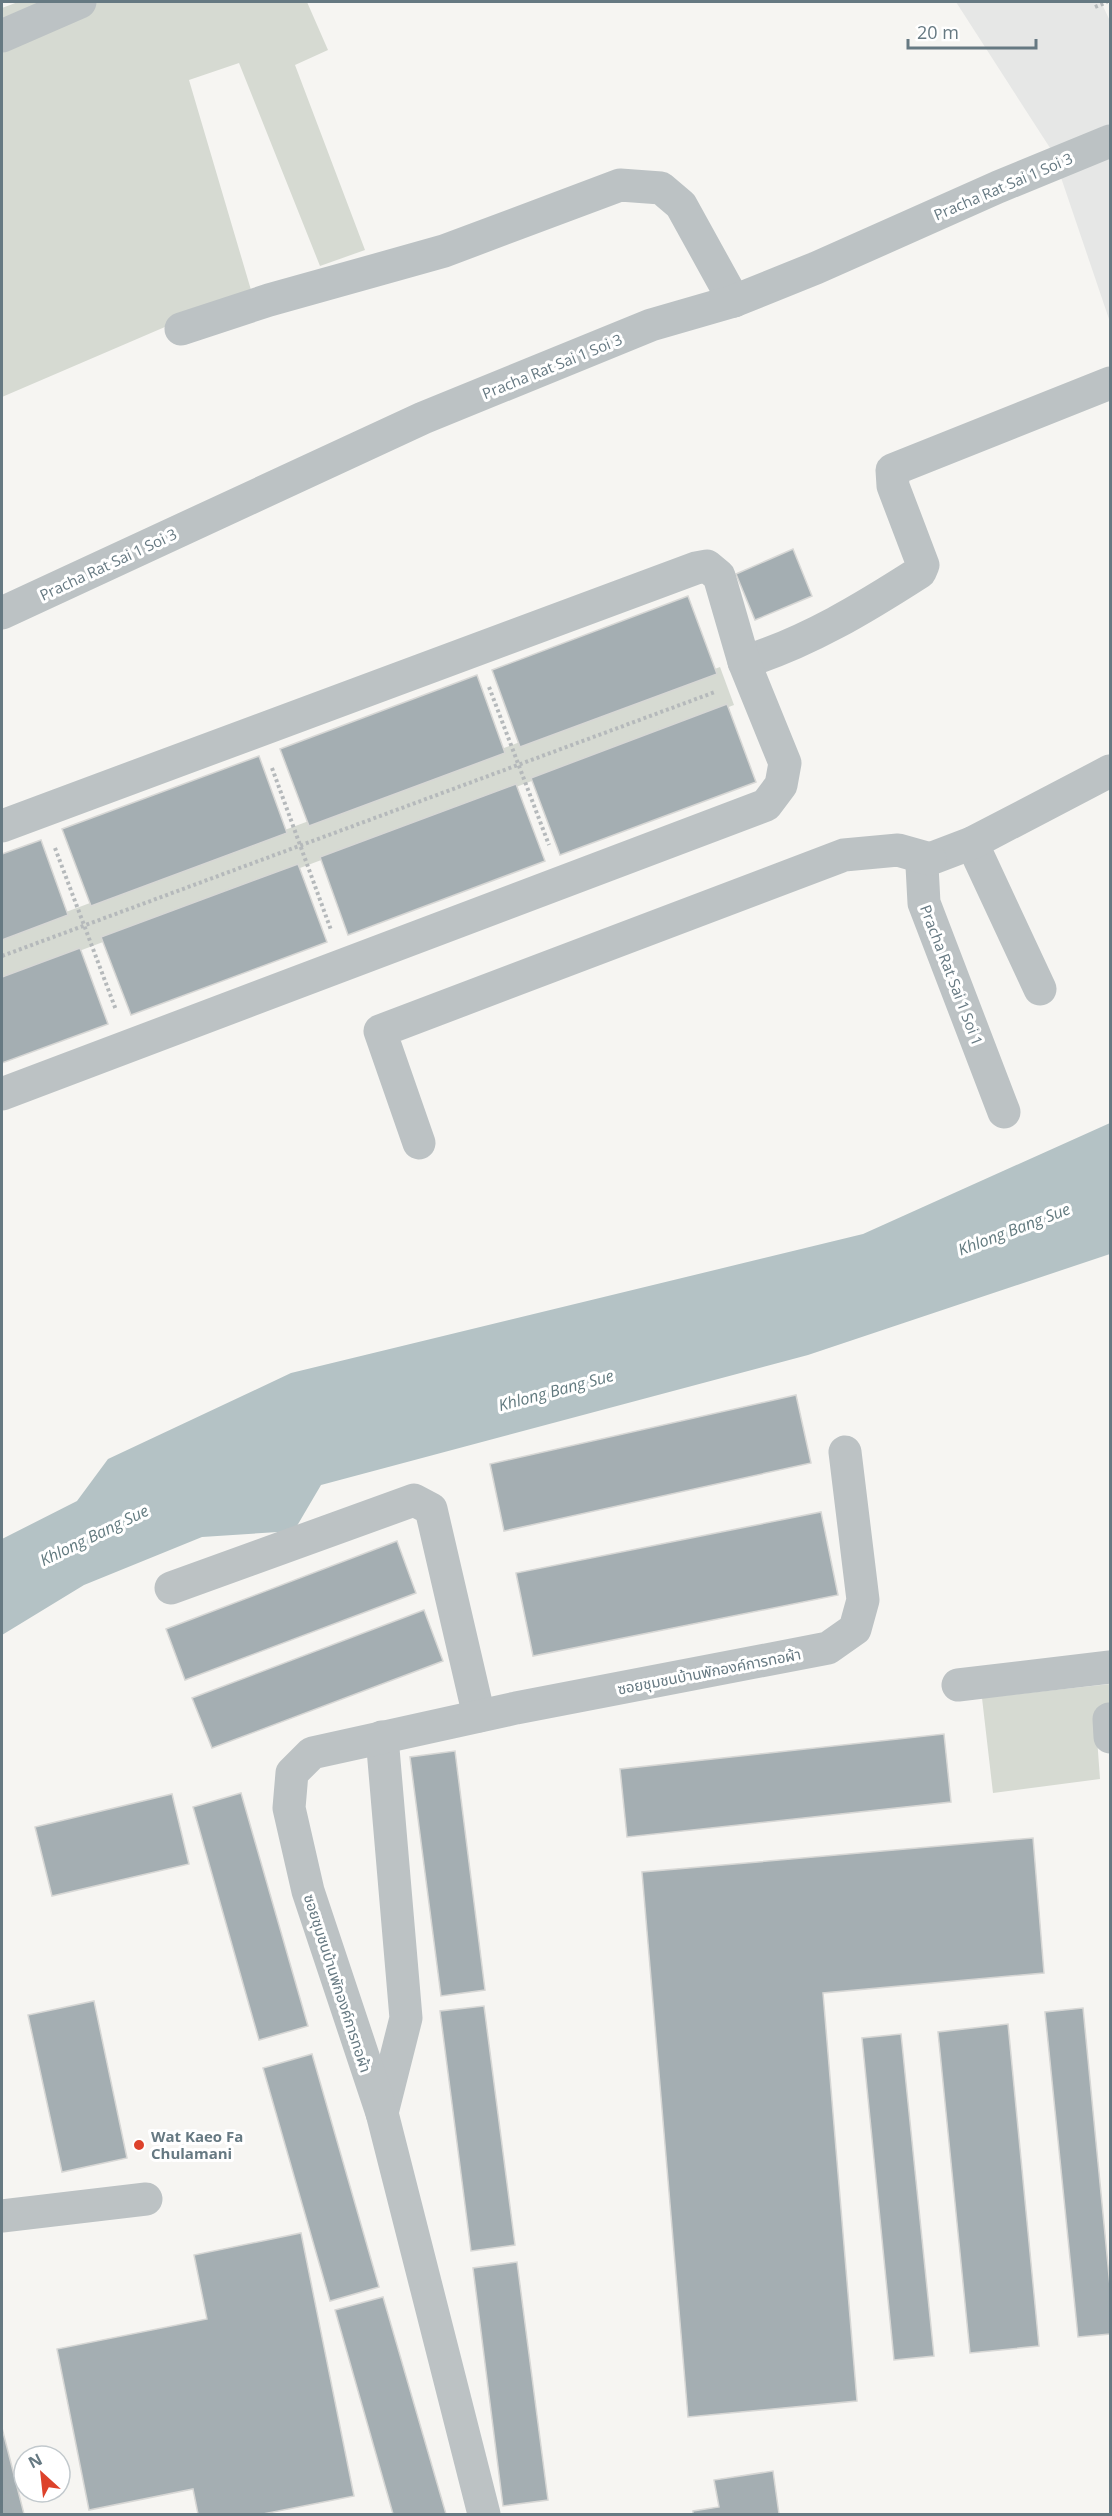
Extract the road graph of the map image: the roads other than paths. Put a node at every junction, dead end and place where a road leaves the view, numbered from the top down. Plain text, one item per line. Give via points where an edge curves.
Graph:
1 (80, 2) edge
2 (2, 36) edge
3 (1110, 141) edge
4 (734, 301) junction
5 (181, 329) dead end
6 (1110, 383) edge
7 (2, 613) edge
8 (747, 671) junction
9 (1110, 771) edge
10 (2, 826) edge
11 (972, 843) junction
12 (930, 859) junction
13 (1040, 989) dead end
14 (2, 1094) edge
15 (1004, 1112) dead end
16 (419, 1143) dead end
17 (845, 1452) dead end
18 (171, 1588) dead end
19 (1110, 1667) edge
20 (958, 1686) dead end
21 (479, 1716) junction
22 (382, 1737) junction
23 (382, 2113) junction
24 (146, 2199) dead end
25 (2, 2216) edge
26 (483, 2514) edge

1 - 2 street
3 - 4 street, Pracha Rat Sai 1 Soi 3
4 - 5 street via 681,205 661,188 620,185 444,251
4 - 7 street, Pracha Rat Sai 1 Soi 3 via 651,325 423,418
6 - 8 street via 892,470 893,486 923,565 920,572 851,616 774,653
8 - 10 street via 719,576 707,566 696,567
8 - 14 street via 784,763 781,785 766,805
9 - 11 street
11 - 12 street
11 - 13 street
12 - 15 street, Pracha Rat Sai 1 Soi 1 via 922,866 924,903
12 - 16 street via 898,850 844,855 380,1031
17 - 21 street, ซอยชุมชนบ้านพักองค์การทอผ้า via 863,1600 855,1629 828,1648
18 - 21 street via 414,1500 431,1509
19 - 20 street
21 - 22 street, ซอยชุมชนบ้านพักองค์การทอผ้า
22 - 23 street, ซอยชุมชนบ้านพักองค์การทอผ้า via 406,2018
22 - 23 street, ซอยชุมชนบ้านพักองค์การทอผ้า via 312,1753 292,1773 290,1808 308,1891
23 - 26 street, ซอยชุมชนบ้านพักองค์การทอผ้า
24 - 25 street

